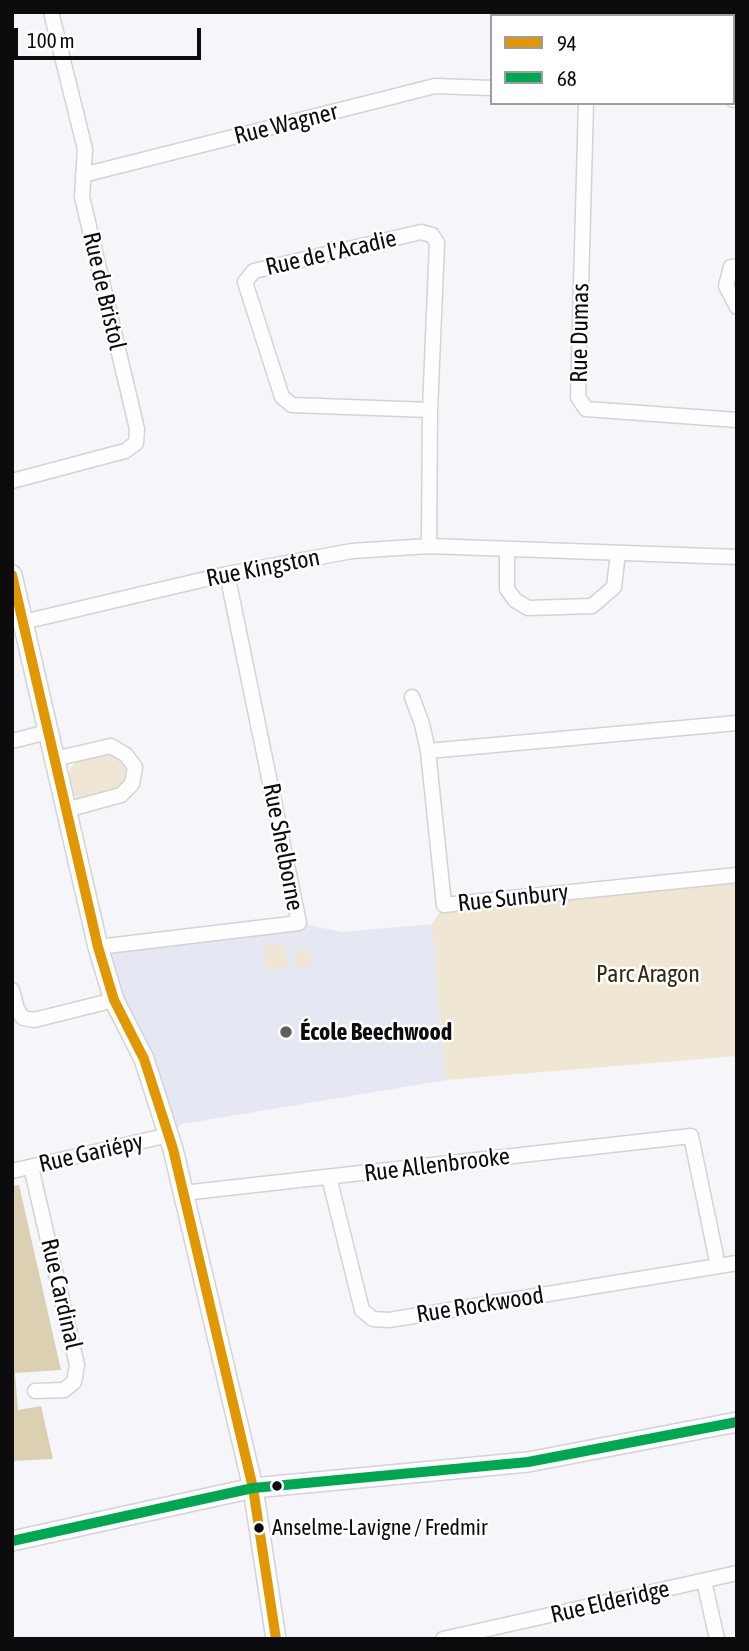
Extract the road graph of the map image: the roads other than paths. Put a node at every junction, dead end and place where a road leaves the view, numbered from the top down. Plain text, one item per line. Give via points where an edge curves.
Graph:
1 (51, 12) edge
2 (490, 88) edge
3 (586, 105) edge
4 (83, 174) junction
5 (737, 267) edge
6 (737, 307) edge
7 (430, 410) junction
8 (737, 420) edge
9 (12, 481) edge
10 (429, 546) junction
11 (507, 549) junction
12 (618, 553) junction
13 (737, 557) edge
14 (227, 574) junction
15 (12, 575) edge
16 (23, 622) junction
17 (412, 697) dead end
18 (737, 723) edge
19 (48, 732) junction
20 (12, 741) edge
21 (428, 751) junction
22 (54, 760) junction
23 (66, 810) junction
24 (737, 875) edge
25 (98, 947) junction
26 (12, 990) edge
27 (114, 1000) junction
28 (169, 1135) junction
29 (32, 1167) junction
30 (12, 1171) edge
31 (329, 1177) junction
32 (183, 1193) junction
33 (737, 1263) edge
34 (718, 1266) junction
35 (35, 1391) dead end
36 (737, 1422) edge
37 (253, 1488) junction
38 (12, 1541) edge
39 (737, 1573) edge
40 (704, 1581) junction
41 (276, 1639) edge
42 (443, 1639) edge
43 (717, 1639) edge

1 - 4 street, Rue de Bristol via 85,149
2 - 4 street, Rue Wagner via 435,86
3 - 8 street, Rue Dumas via 578,397 586,409
4 - 9 street, Rue de Bristol via 82,197 137,429 136,443 125,451
5 - 6 street via 731,267 726,286
7 - 7 street, Rue de l'Acadie via 437,243 432,235 421,232 254,271 245,282 282,397 292,405
7 - 10 street, Rue de l'Acadie
10 - 11 street, Rue Kingston
10 - 14 street, Rue Kingston via 352,551
11 - 12 street, Rue Kingston
11 - 12 street via 508,589 528,608 592,606 614,587
12 - 13 street, Rue Kingston
14 - 16 street, Rue Kingston
14 - 25 street, Rue Shelborne via 299,923
15 - 16 street
16 - 19 street
17 - 21 street, Rue Sunbury
18 - 21 street
19 - 20 street
19 - 22 street
21 - 24 street, Rue Sunbury via 443,905
22 - 23 street
22 - 23 street via 111,747 135,767 132,784 121,796
23 - 25 street
25 - 27 street
26 - 27 street via 23,1018 34,1020
27 - 28 street via 144,1059
28 - 29 street, Rue Gariépy
28 - 32 street
29 - 30 street, Rue Gariépy
29 - 35 street, Rue Cardinal via 77,1365 74,1382 64,1390
31 - 32 street, Rue Allenbrooke
31 - 34 street, Rue Allenbrooke via 691,1136
31 - 34 street, Rue Rockwood via 362,1310 373,1319
32 - 37 street
33 - 34 street, Rue Rockwood
36 - 37 street via 528,1462
37 - 38 street
37 - 41 street
39 - 40 street, Rue Elderidge
40 - 42 street, Rue Elderidge
40 - 43 street

